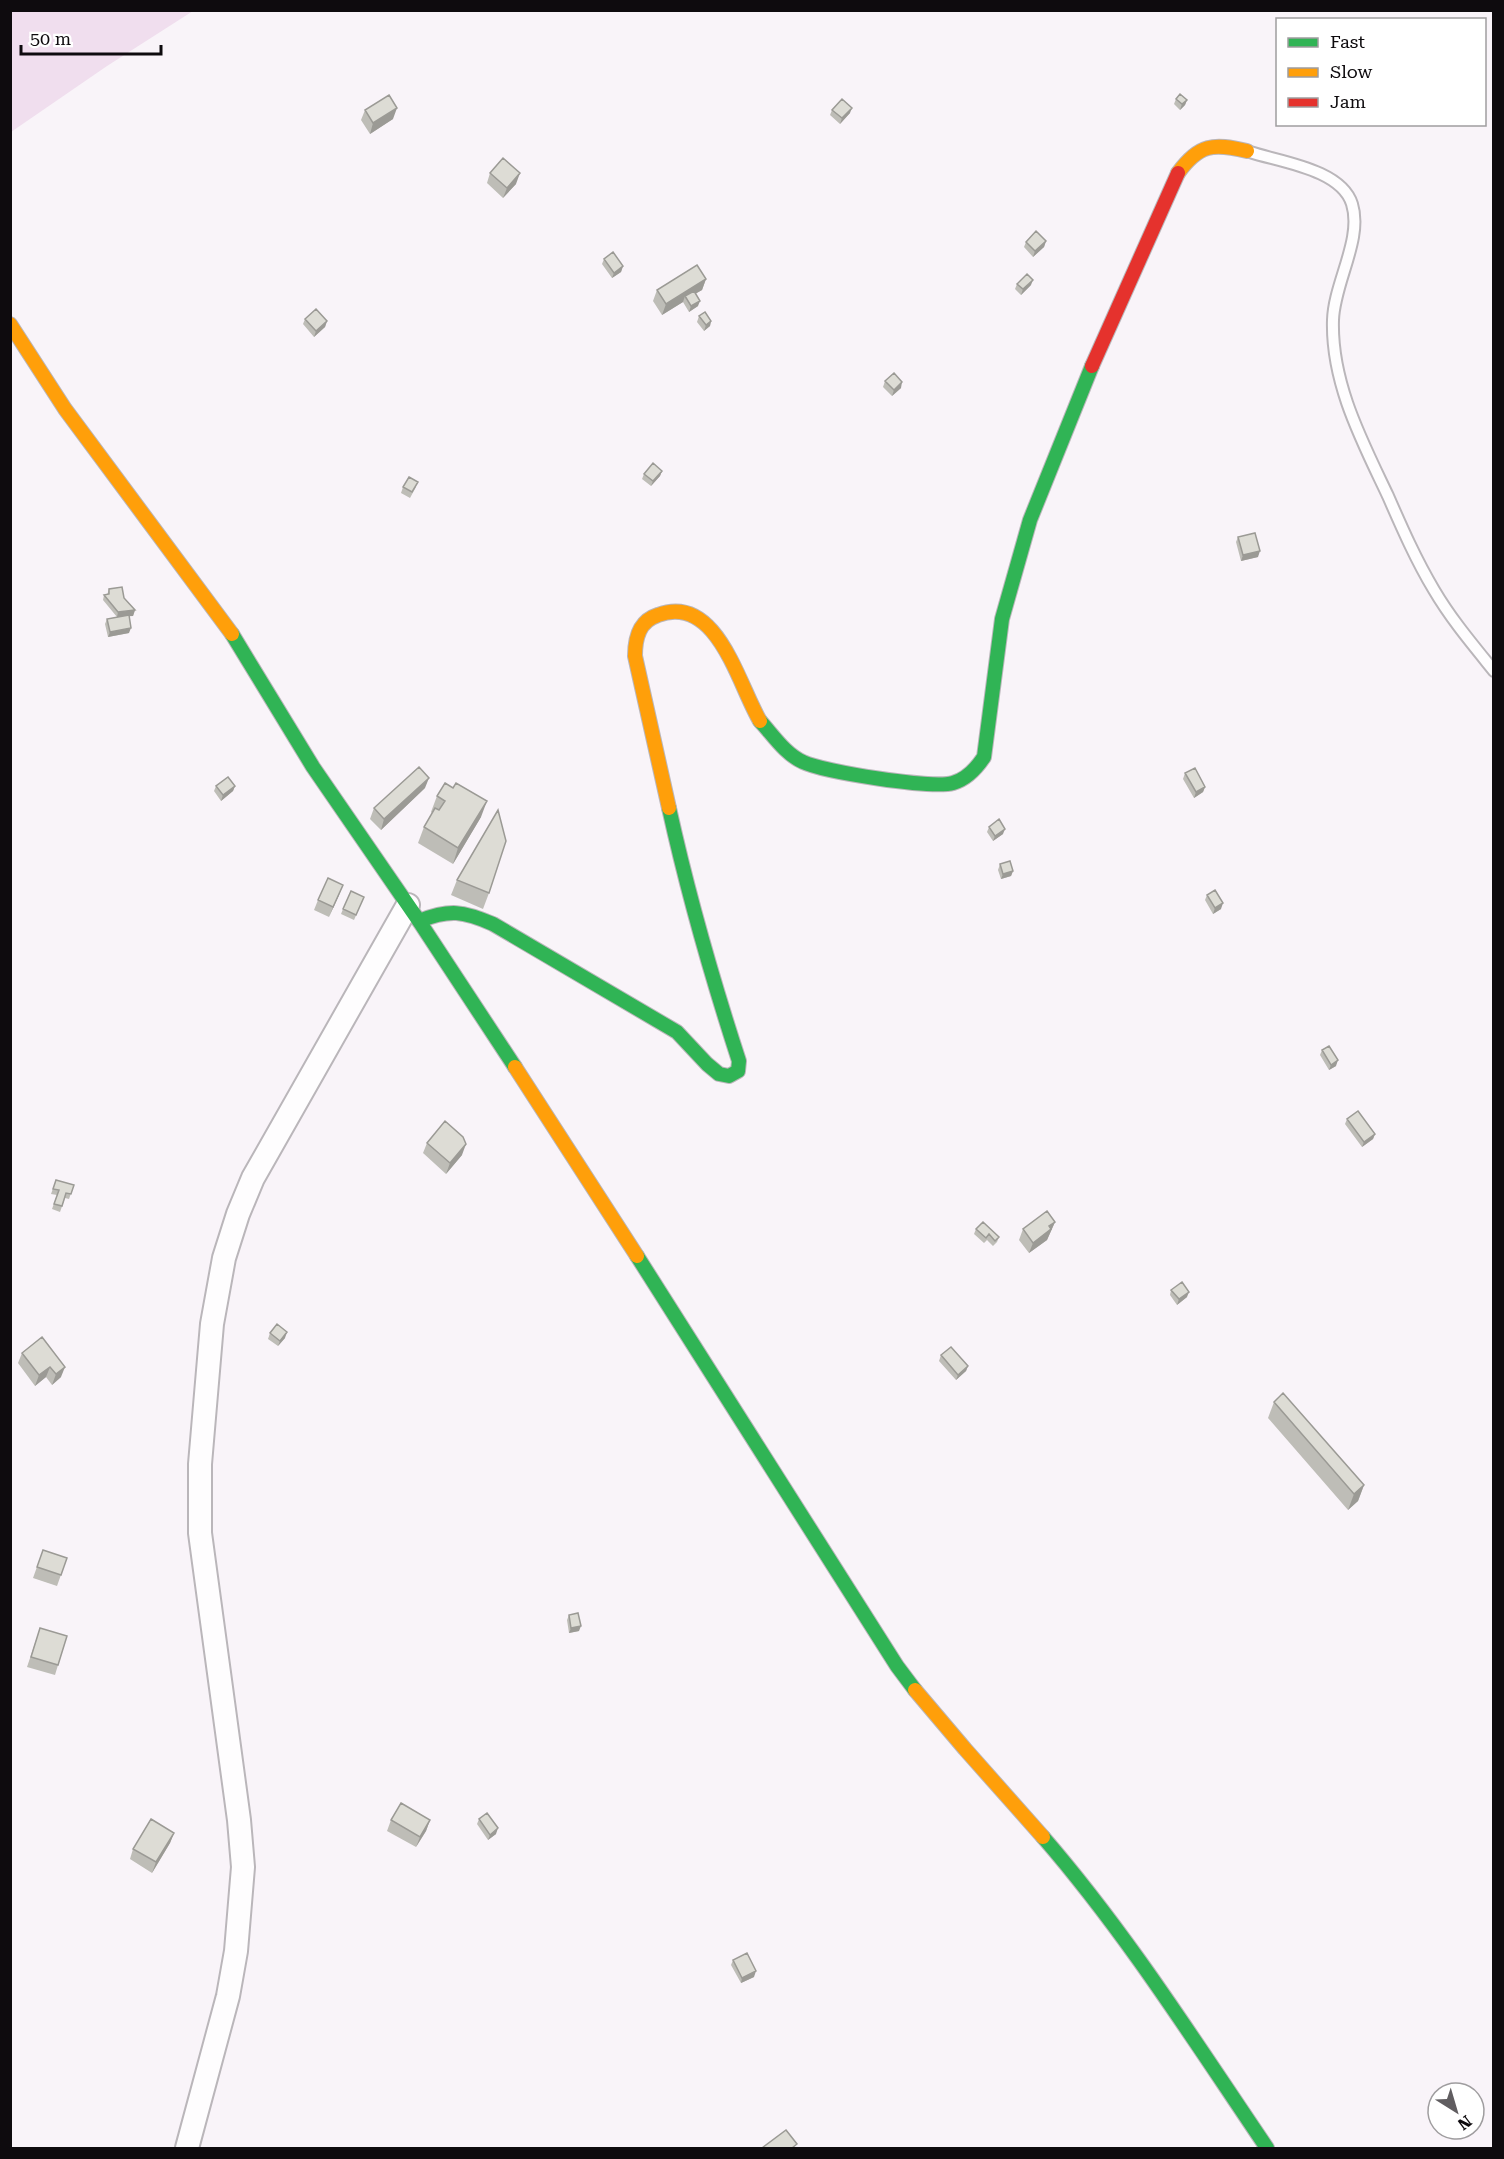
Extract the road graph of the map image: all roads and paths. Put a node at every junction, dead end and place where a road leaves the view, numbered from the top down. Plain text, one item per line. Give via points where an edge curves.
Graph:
1 (1247, 152) joint
2 (10, 324) edge
3 (1494, 671) edge
4 (414, 913) junction
5 (187, 2148) edge
6 (1267, 2148) edge

1 - 3 lane via 1314,170 1340,186 1352,203 1352,240 1333,319 1348,407 1417,559 1453,619
1 - 4 street via 1221,145 1206,146 1186,160 1099,349 1030,520 1002,619 984,757 968,777 942,785 841,772 803,762 787,751 759,720 708,624 685,612 658,613 639,631 635,656 682,866 739,1062 738,1071 732,1076 716,1072 677,1032 493,924 456,910
2 - 4 street via 72,422 222,618 298,743
4 - 5 street via 253,1178 224,1258 212,1324 200,1464 200,1533 243,1867 228,1996
4 - 6 street via 738,1411 897,1666 954,1740 1035,1828 1119,1931

